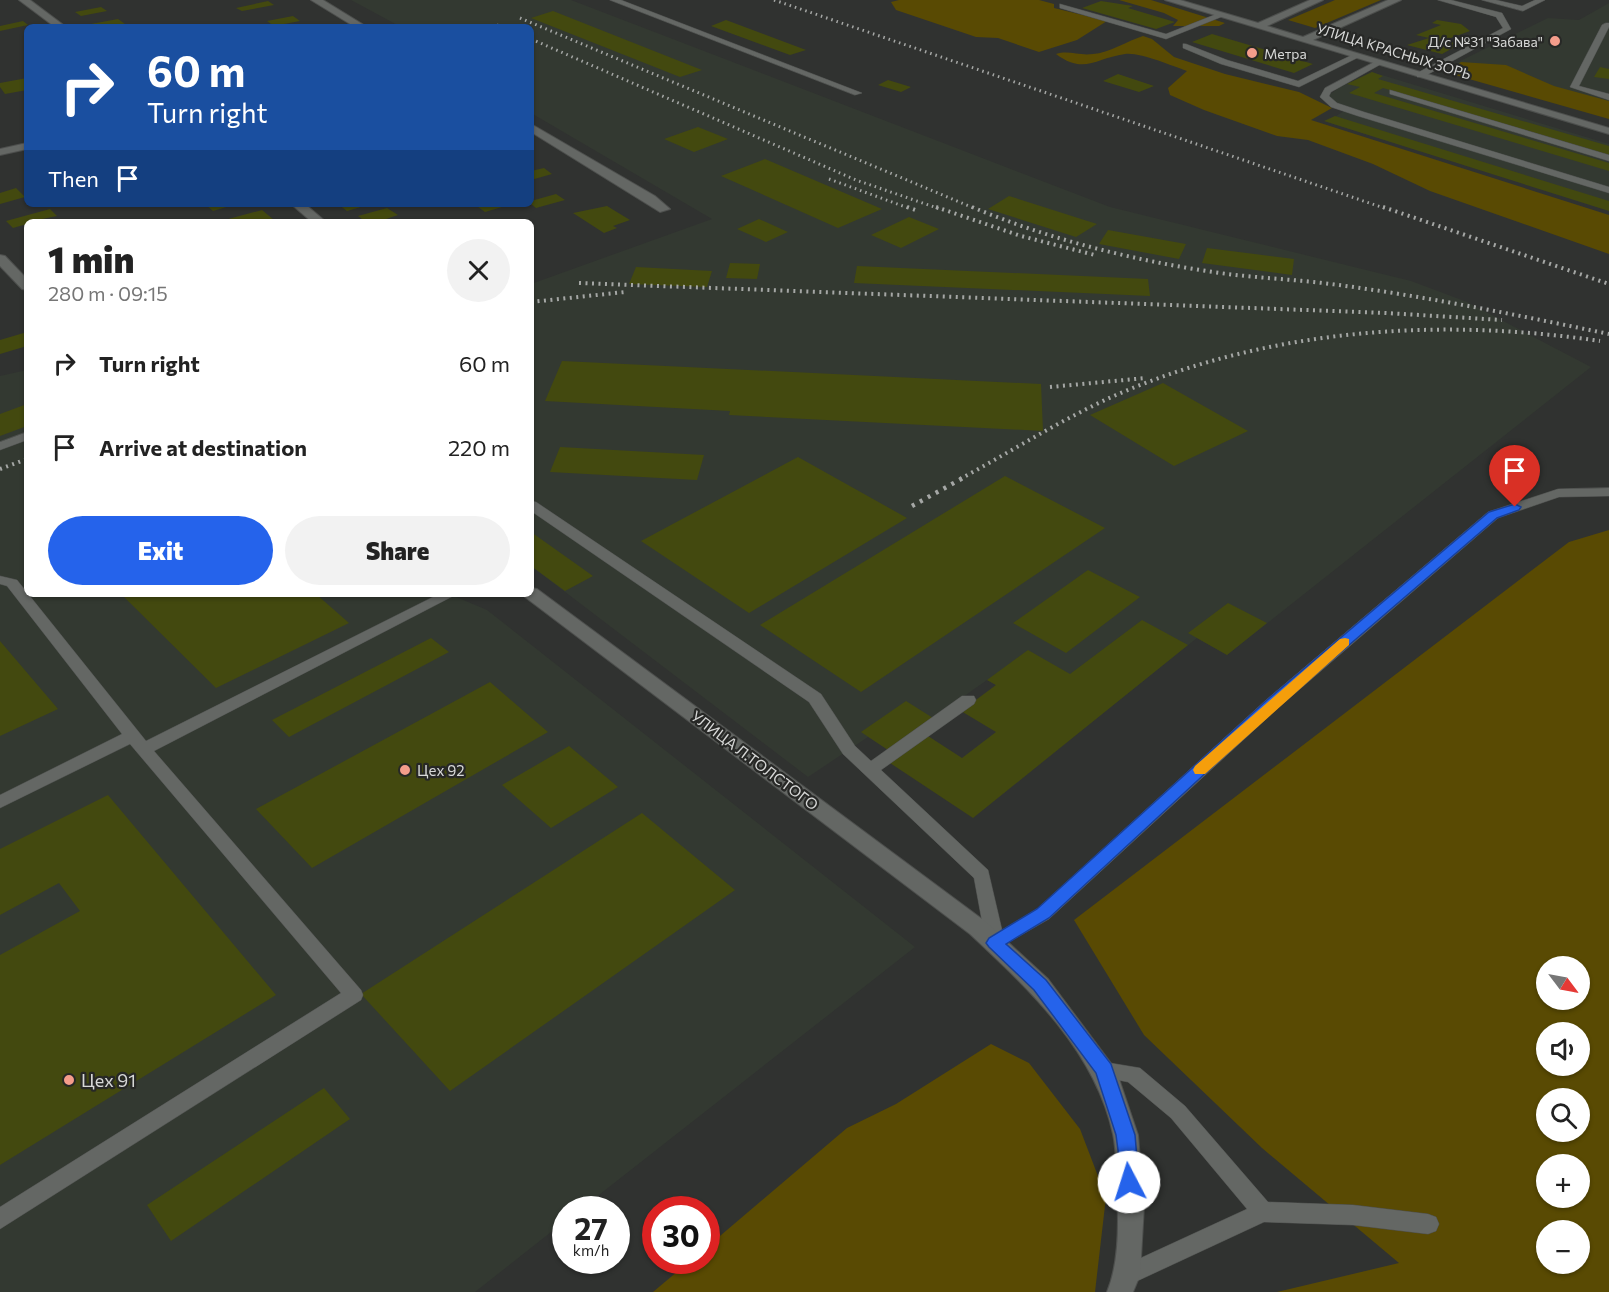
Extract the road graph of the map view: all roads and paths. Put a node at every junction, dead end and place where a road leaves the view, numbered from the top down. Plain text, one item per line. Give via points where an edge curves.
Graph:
1 (24, 0) edge
2 (316, 0) edge
3 (614, 0) edge
4 (1170, 0) edge
5 (1318, 0) edge
6 (1396, 0) edge
7 (1442, 0) edge
8 (1486, 0) edge
9 (1541, 0) edge
10 (1063, 6) dead end
11 (1222, 15) junction
12 (57, 24) edge
13 (357, 24) edge
14 (1609, 25) edge
15 (1259, 26) junction
16 (1304, 40) junction
17 (1186, 46) dead end
18 (1355, 57) junction
19 (1379, 63) junction
20 (1420, 75) junction
21 (858, 93) dead end
22 (1393, 93) dead end
23 (1609, 97) edge
24 (534, 129) edge
25 (1609, 131) edge
26 (24, 147) edge
27 (0, 152) edge
28 (1609, 158) edge
29 (1609, 190) edge
30 (301, 207) edge
31 (664, 209) dead end
32 (316, 219) edge
33 (0, 259) edge
34 (24, 283) edge
35 (24, 437) edge
36 (0, 446) edge
37 (1609, 492) edge
38 (534, 507) edge
39 (0, 580) edge
40 (534, 595) edge
41 (444, 597) edge
42 (968, 700) dead end
43 (138, 742) junction
44 (870, 770) junction
45 (0, 802) edge
46 (986, 935) junction
47 (1104, 1070) junction
48 (1263, 1212) junction
49 (0, 1219) edge
50 (1428, 1224) dead end
51 (1123, 1284) edge

1 - 12 street
2 - 13 street
3 - 21 lane
4 - 11 street, УЛИЦА КРАСНЫХ ЗОРЬ
5 - 15 street
6 - 16 street
7 - 20 lane via 1499,15 1507,29
8 - 9 lane via 1523,9
10 - 11 lane via 1166,37
11 - 15 street, УЛИЦА КРАСНЫХ ЗОРЬ
14 - 23 lane via 1574,87
15 - 16 street, УЛИЦА КРАСНЫХ ЗОРЬ
16 - 18 street, УЛИЦА КРАСНЫХ ЗОРЬ
17 - 18 lane via 1224,62 1299,84
18 - 19 street, УЛИЦА КРАСНЫХ ЗОРЬ
19 - 20 street, УЛИЦА КРАСНЫХ ЗОРЬ
19 - 29 lane via 1328,90 1324,97 1334,105 1361,114
20 - 25 street, УЛИЦА КРАСНЫХ ЗОРЬ
22 - 28 lane
24 - 31 street
26 - 27 street
30 - 32 street
33 - 34 street
35 - 36 lane
37 - 46 lane via 1558,493 1493,515 1272,704 1043,914
38 - 44 lane via 815,698 849,750
39 - 43 lane via 12,583
40 - 46 street, УЛИЦА Л.ТОЛСТОГО
41 - 43 lane
42 - 44 lane
43 - 45 lane
43 - 49 lane via 354,994
44 - 46 lane via 982,875
46 - 47 street, УЛИЦА Л.ТОЛСТОГО via 1040,985
47 - 48 lane via 1133,1074 1178,1112
47 - 51 street, УЛИЦА Л.ТОЛСТОГО via 1125,1135 1131,1206
48 - 50 lane via 1353,1215
48 - 51 lane

